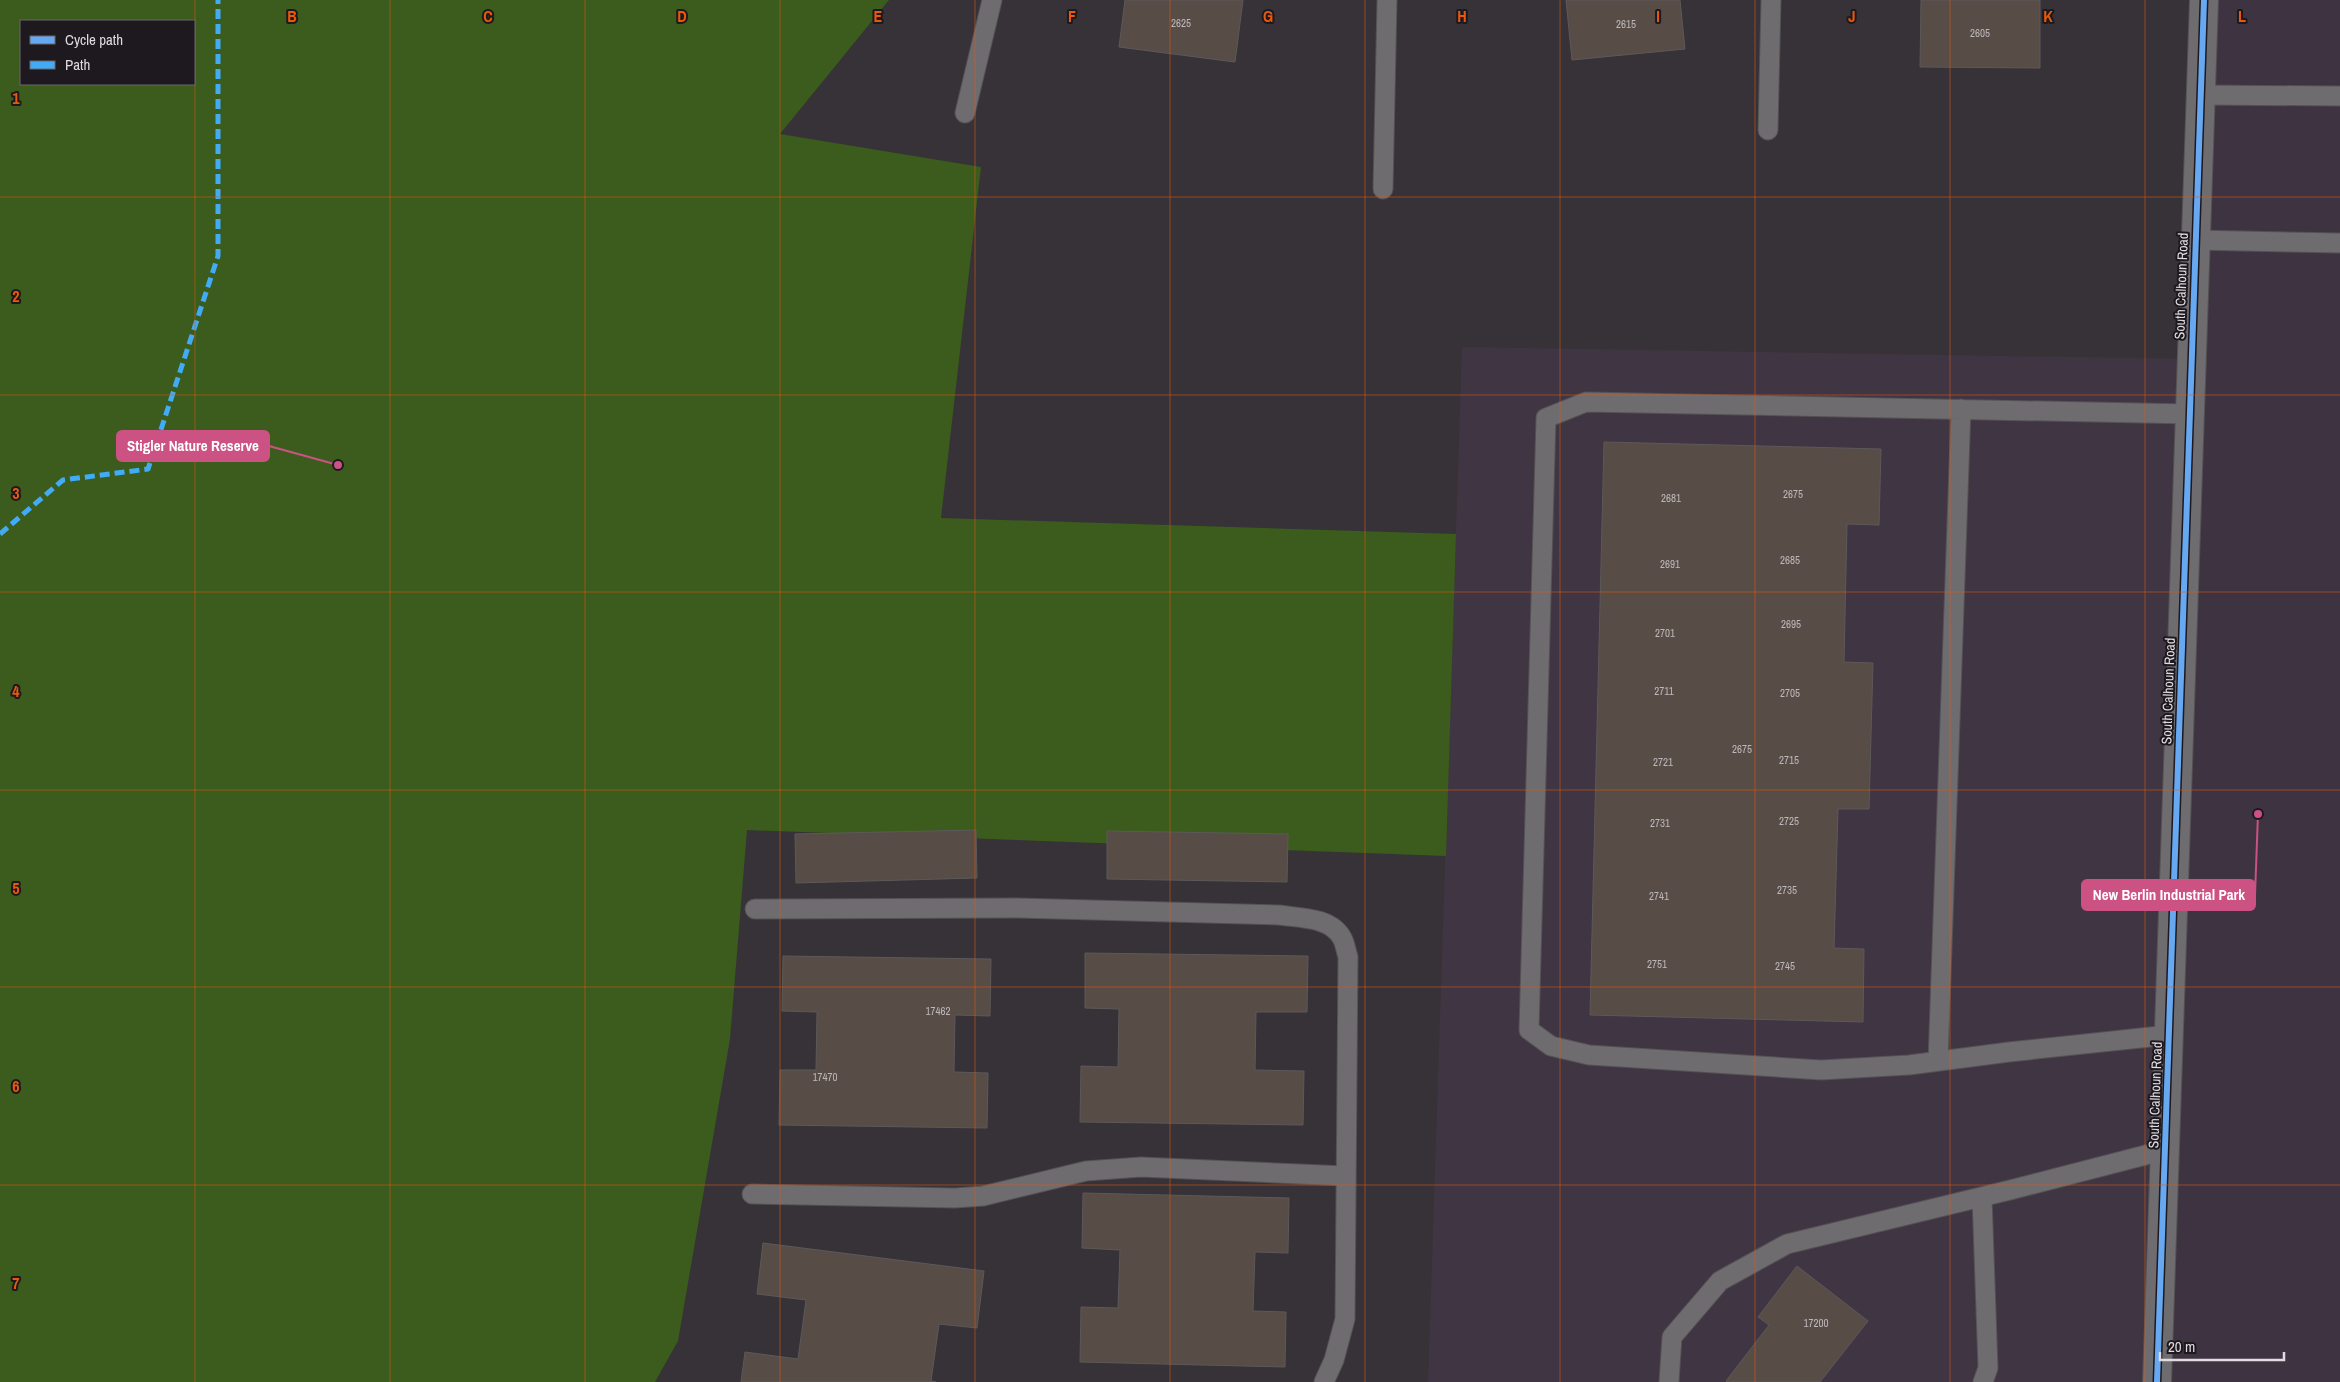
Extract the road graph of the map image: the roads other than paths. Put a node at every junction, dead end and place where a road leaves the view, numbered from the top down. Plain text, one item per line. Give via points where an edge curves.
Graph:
1 (992, 0) edge
2 (1387, 0) edge
3 (1771, 0) edge
4 (2204, 0) edge
5 (2201, 95) junction
6 (2340, 96) edge
7 (965, 113) dead end
8 (1768, 130) dead end
9 (1383, 189) dead end
10 (2195, 240) junction
11 (2340, 243) edge
12 (1961, 409) junction
13 (2190, 414) junction
14 (755, 909) dead end
15 (2170, 1035) junction
16 (1938, 1061) junction
17 (2165, 1150) junction
18 (1346, 1176) junction
19 (752, 1194) dead end
20 (1982, 1197) junction
21 (1324, 1382) edge
22 (1669, 1382) edge
23 (1982, 1382) edge
24 (2157, 1382) edge

1 - 7 lane
2 - 9 lane
3 - 8 lane
4 - 5 street, South Calhoun Road
5 - 6 lane
5 - 10 street, South Calhoun Road
10 - 11 lane
10 - 13 street, South Calhoun Road
12 - 13 lane
12 - 16 lane
12 - 16 lane via 1586,402 1546,418 1529,1030 1552,1046 1589,1055 1821,1070 1909,1066
13 - 15 street, South Calhoun Road
14 - 18 lane via 1017,908 1280,915 1320,921 1334,927 1342,938 1348,957
15 - 16 lane
15 - 17 street, South Calhoun Road
17 - 20 lane
17 - 24 street, South Calhoun Road
18 - 19 lane via 1141,1167 1086,1171 983,1196 955,1198
18 - 21 lane via 1345,1319 1334,1360
20 - 22 lane via 1787,1244 1720,1281 1672,1337
20 - 23 lane via 1988,1368

